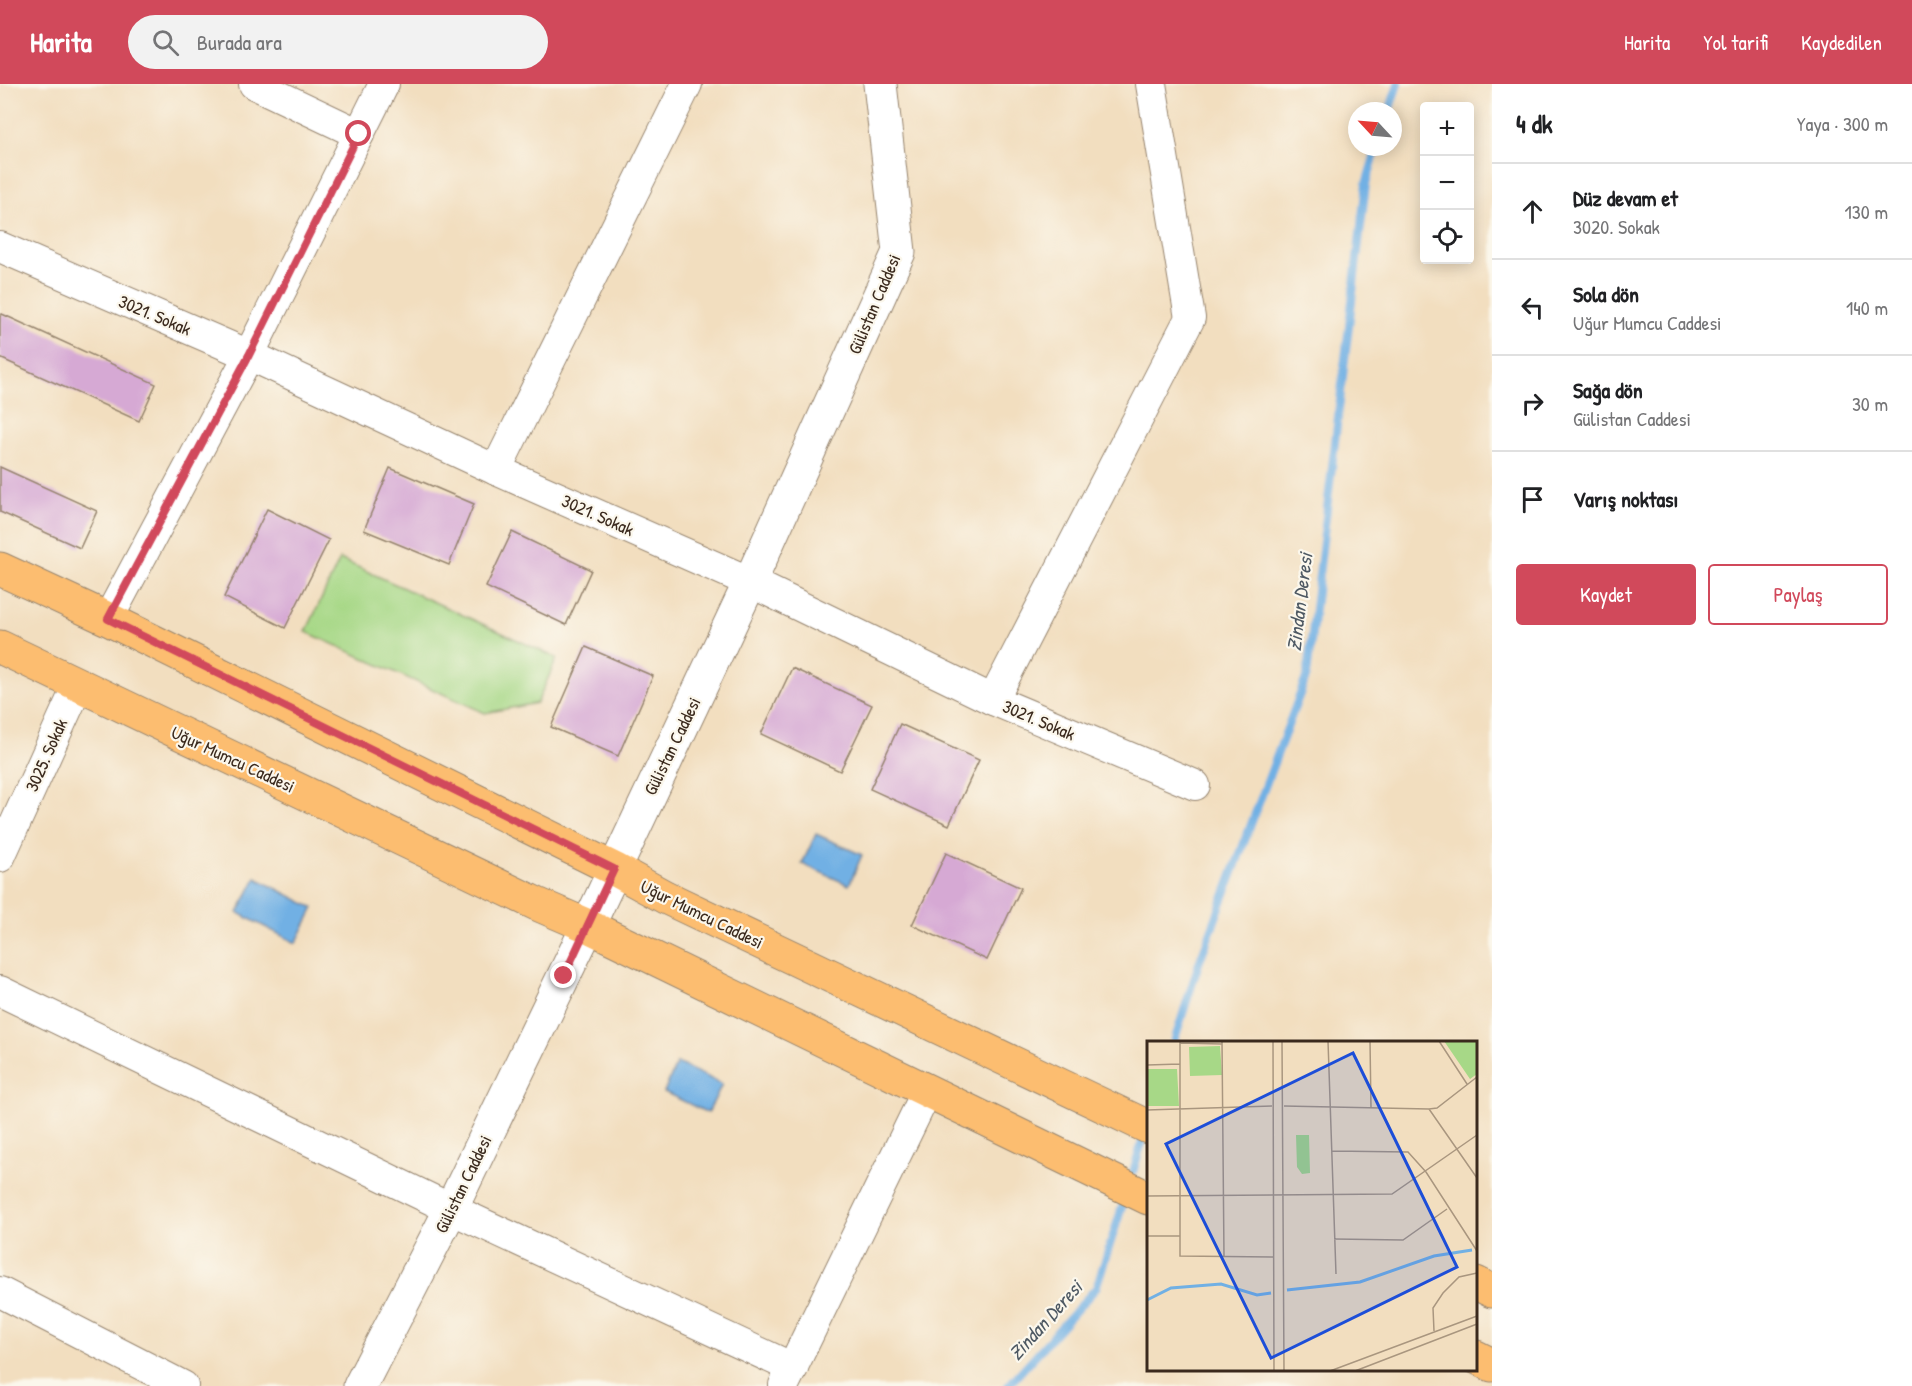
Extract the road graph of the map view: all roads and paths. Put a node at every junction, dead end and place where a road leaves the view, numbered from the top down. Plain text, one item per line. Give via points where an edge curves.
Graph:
1 (254, 84) edge
2 (384, 84) edge
3 (687, 84) edge
4 (880, 84) edge
5 (1151, 84) edge
6 (359, 134) junction
7 (0, 248) edge
8 (249, 355) junction
9 (496, 470) junction
10 (0, 569) edge
11 (750, 582) junction
12 (108, 619) junction
13 (0, 647) edge
14 (78, 685) junction
15 (993, 700) junction
16 (1195, 785) dead end
17 (0, 857) edge
18 (614, 869) junction
19 (588, 926) junction
20 (0, 991) edge
21 (927, 1090) junction
22 (1147, 1126) edge
23 (1147, 1197) edge
24 (451, 1209) junction
25 (1477, 1284) edge
26 (1492, 1291) edge
27 (0, 1292) edge
28 (1477, 1358) edge
29 (1492, 1365) edge
30 (788, 1377) edge
31 (183, 1386) edge
32 (360, 1386) edge

1 - 6 street
2 - 6 street
3 - 9 street
4 - 11 street, Gülistan Caddesi via 899,252
5 - 15 street via 1190,318
6 - 8 street
7 - 8 street, 3021. Sokak
8 - 9 street, 3021. Sokak
8 - 12 street
9 - 11 street, 3021. Sokak
10 - 12 main road, Uğur Mumcu Caddesi
11 - 15 street, 3021. Sokak
11 - 18 street, Gülistan Caddesi
12 - 18 main road, Uğur Mumcu Caddesi
13 - 14 main road, Uğur Mumcu Caddesi
14 - 17 street, 3025. Sokak
14 - 19 main road, Uğur Mumcu Caddesi
15 - 16 street, 3021. Sokak
18 - 19 street, Gülistan Caddesi
18 - 22 main road, Uğur Mumcu Caddesi via 665,897
19 - 21 main road, Uğur Mumcu Caddesi
19 - 24 street, Gülistan Caddesi
20 - 24 street
21 - 23 main road, Uğur Mumcu Caddesi
21 - 30 street
24 - 30 street
24 - 32 street, Gülistan Caddesi
25 - 26 main road
27 - 31 street
28 - 29 main road

